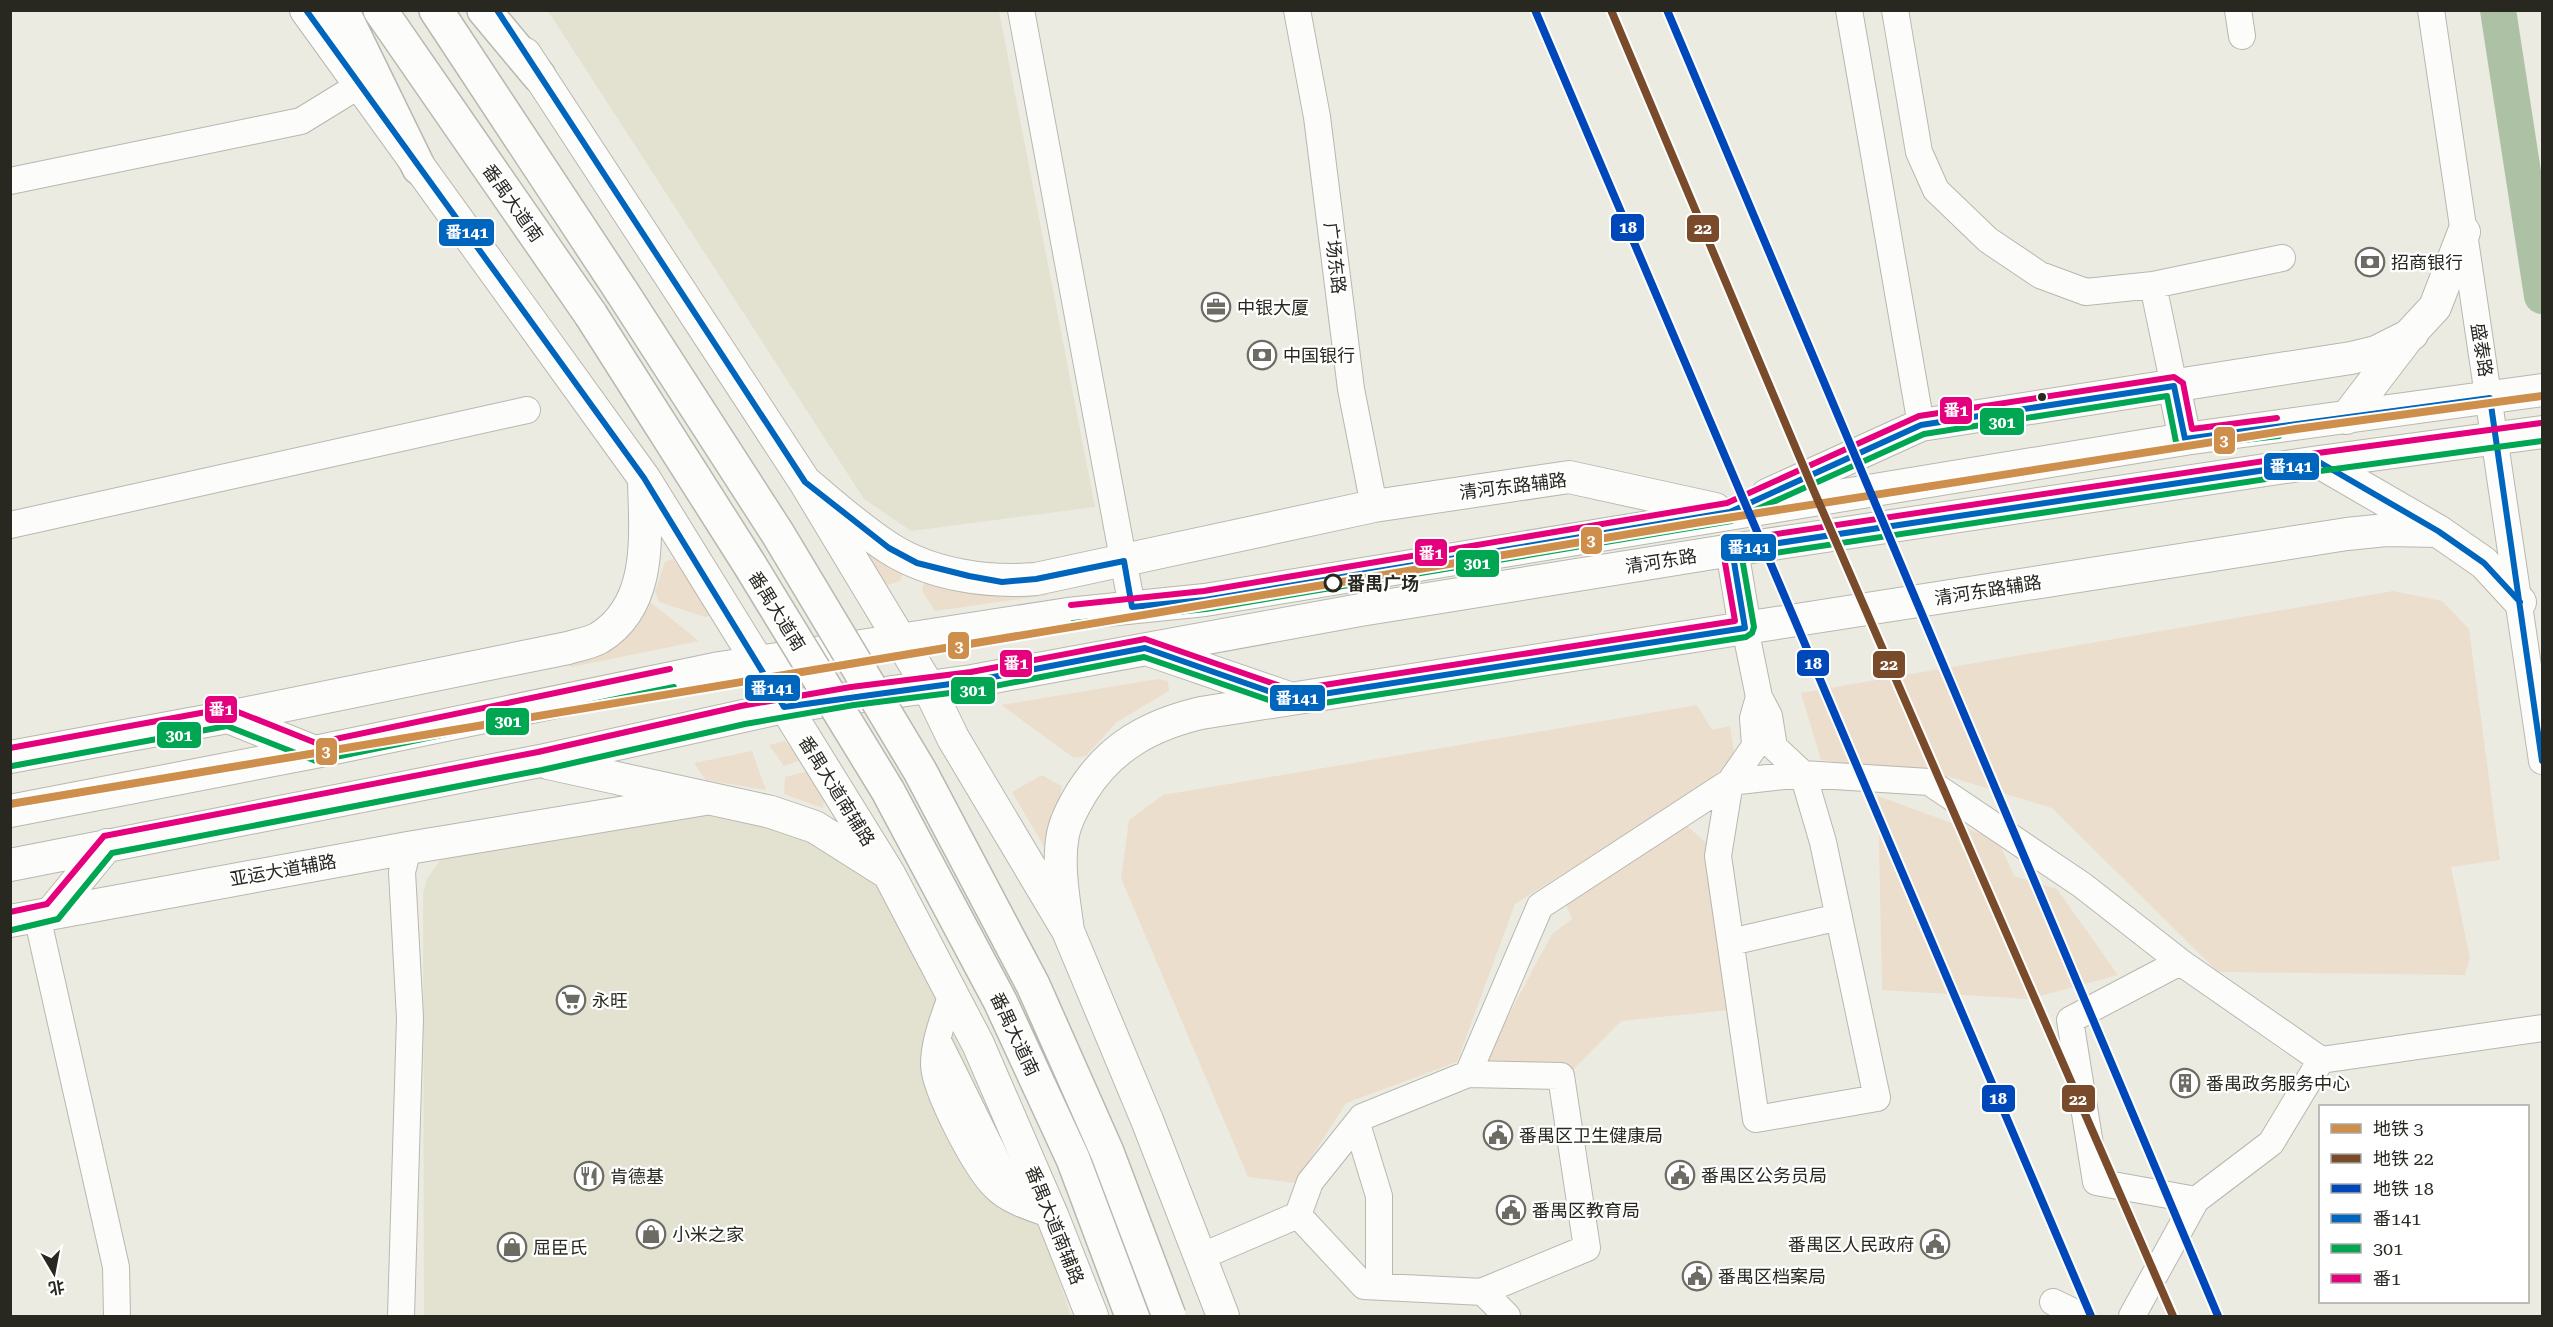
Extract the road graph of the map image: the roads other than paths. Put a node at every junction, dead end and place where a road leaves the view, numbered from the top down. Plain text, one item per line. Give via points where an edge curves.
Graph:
1 (306, 10) edge
2 (342, 10) edge
3 (380, 10) edge
4 (436, 10) edge
5 (484, 10) edge
6 (497, 10) edge
7 (1021, 10) edge
8 (1297, 10) edge
9 (1849, 10) edge
10 (1894, 10) edge
11 (2238, 10) edge
12 (2431, 10) edge
13 (2242, 36) dead end
14 (538, 76) junction
15 (358, 86) junction
16 (419, 168) junction
17 (10, 181) edge
18 (2464, 232) junction
19 (2282, 258) dead end
20 (2153, 285) junction
21 (2412, 334) junction
22 (2174, 386) junction
23 (2542, 390) edge
24 (2490, 398) junction
25 (527, 410) dead end
26 (2346, 418) junction
27 (1922, 425) junction
28 (2542, 432) edge
29 (2185, 439) junction
30 (2496, 439) junction
31 (2319, 462) junction
32 (644, 478) junction
33 (805, 482) junction
34 (1374, 506) junction
35 (1730, 512) junction
36 (10, 525) edge
37 (2438, 531) junction
38 (1732, 550) junction
39 (1124, 561) junction
40 (2520, 602) junction
41 (1132, 607) junction
42 (1745, 628) junction
43 (899, 642) junction
44 (1145, 648) junction
45 (758, 662) junction
46 (928, 686) junction
47 (1759, 697) junction
48 (1292, 699) junction
49 (784, 707) junction
50 (228, 717) junction
51 (315, 752) junction
52 (10, 758) edge
53 (540, 761) junction
54 (2542, 761) edge
55 (1803, 774) junction
56 (1730, 782) junction
57 (705, 799) junction
58 (10, 811) edge
59 (107, 845) junction
60 (408, 848) junction
61 (10, 865) edge
62 (889, 874) junction
63 (33, 916) edge
64 (1839, 917) junction
65 (1068, 931) junction
66 (1731, 942) junction
67 (2180, 962) junction
68 (952, 994) junction
69 (2542, 1028) edge
70 (2321, 1060) junction
71 (1468, 1074) junction
72 (1357, 1124) junction
73 (2196, 1200) junction
74 (1052, 1215) junction
75 (1298, 1215) junction
76 (1200, 1257) junction
77 (1379, 1286) junction
78 (1481, 1292) junction
79 (2053, 1302) dead end
80 (117, 1317) edge
81 (401, 1317) edge
82 (1092, 1317) edge
83 (1132, 1317) edge
84 (1169, 1317) edge
85 (1222, 1317) edge
86 (1507, 1317) edge
87 (2082, 1317) edge
88 (2132, 1317) edge

1 - 15 main road, 番禺大道南辅路
2 - 16 highway
3 - 83 highway, 番禺大道南, bridge via 591,315 888,791 1000,1001 1073,1159
4 - 84 highway, 番禺大道南, bridge via 778,534 920,771 1033,985 1107,1152
5 - 14 highway
6 - 14 main road
7 - 39 street
8 - 34 street, 广场东路 via 1317,117 1351,389
9 - 27 street
10 - 20 street via 1919,152 1936,190 1988,240 2040,275 2086,291
11 - 13 street
12 - 18 street, 盛泰路
14 - 33 main road
15 - 16 main road, 番禺大道南辅路
15 - 17 street via 301,121
16 - 32 main road, 番禺大道南辅路
18 - 21 main road via 2435,307
18 - 24 street, 盛泰路
19 - 20 street
20 - 22 street
21 - 22 main road via 2376,352 2351,358
21 - 26 main road
22 - 27 main road
22 - 29 main road
23 - 24 main road, 清河东路
24 - 26 main road, 清河东路
24 - 30 street, 盛泰路
25 - 36 street
26 - 29 main road, 清河东路
27 - 35 main road
28 - 30 main road, 清河东路
29 - 35 main road, 清河东路
30 - 31 main road, 清河东路
30 - 40 street, 盛泰路
31 - 37 main road
31 - 38 main road, 清河东路
32 - 45 main road, 番禺大道南辅路
32 - 50 main road via 645,551 637,593 599,638 568,648
33 - 39 main road, 清河东路辅路 via 889,548 917,563 969,576 1002,582 1036,579
33 - 43 main road
34 - 35 main road, 清河东路辅路 via 1569,477
34 - 39 main road, 清河东路辅路
35 - 41 main road, 清河东路 via 1205,600
37 - 40 main road via 2484,563
37 - 42 main road, 清河东路辅路 via 2347,534
38 - 42 main road
38 - 44 main road, 清河东路
39 - 41 street
40 - 54 street, 盛泰路
41 - 43 main road, 清河东路
42 - 47 street
42 - 48 main road, 清河东路辅路
43 - 45 main road, 清河东路
43 - 46 main road
44 - 46 main road, 清河东路
44 - 48 main road
45 - 49 main road, 番禺大道南辅路
45 - 51 main road, 清河东路
46 - 49 main road, 清河东路
46 - 65 main road via 953,738
47 - 55 street via 1768,716 1774,747
47 - 56 street via 1754,718 1755,747
48 - 65 main road, 清河东路辅路 via 1174,720 1150,729 1106,760 1073,806 1063,833 1060,863
49 - 53 main road, 清河东路
49 - 62 main road, 番禺大道南辅路
50 - 51 main road
50 - 52 main road
51 - 58 main road, 清河东路
53 - 57 main road
53 - 59 main road, 清河东路
55 - 56 street
55 - 64 street
55 - 67 street via 1929,782 2082,885
56 - 66 street via 1718,856
56 - 71 street via 1540,906
57 - 60 main road, 亚运大道辅路
57 - 62 main road via 771,812 815,827
59 - 61 main road, 清河东路
59 - 63 main road
60 - 63 main road, 亚运大道辅路
60 - 81 street via 402,872 410,1018
62 - 68 main road, 番禺大道南辅路
63 - 80 street via 116,1267
64 - 66 street
64 - 66 street via 1877,1098 1756,1119
65 - 76 main road
67 - 70 street
67 - 73 street via 2070,1020 2096,1182
68 - 74 main road, 番禺大道南辅路 via 978,1044
68 - 74 street via 937,1039 937,1082 976,1162 996,1189
69 - 70 street
70 - 73 street via 2271,1143
71 - 72 street via 1362,1117
71 - 78 street via 1561,1076 1587,1248
72 - 75 street via 1310,1182
72 - 77 street via 1379,1196
73 - 88 street
74 - 82 main road, 番禺大道南辅路
75 - 76 street
75 - 77 street via 1364,1286
76 - 85 main road
77 - 78 street
78 - 86 street
79 - 87 street

